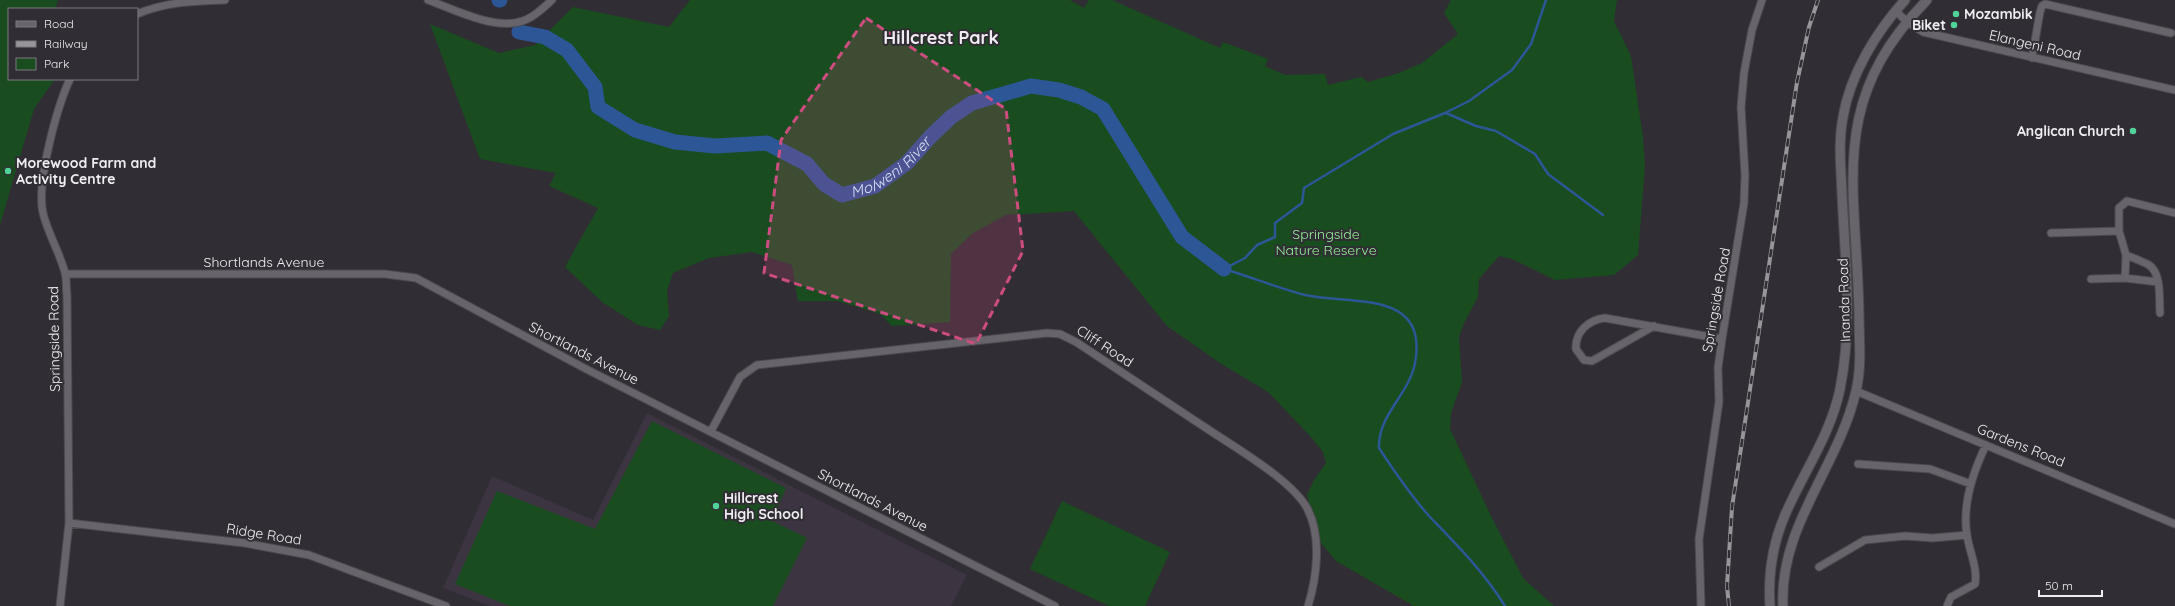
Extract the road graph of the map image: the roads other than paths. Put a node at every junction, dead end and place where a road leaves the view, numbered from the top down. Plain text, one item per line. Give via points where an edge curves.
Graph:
1 (225, 0) edge
2 (428, 0) edge
3 (552, 0) edge
4 (1762, 0) edge
5 (1905, 0) edge
6 (1927, 0) edge
7 (1896, 11) junction
8 (138, 14) edge
9 (1907, 22) junction
10 (2171, 33) dead end
11 (2032, 58) junction
12 (70, 80) edge
13 (2175, 90) edge
14 (2175, 213) edge
15 (2118, 231) junction
16 (2051, 233) dead end
17 (2126, 255) junction
18 (66, 274) junction
19 (2125, 278) junction
20 (2091, 279) dead end
21 (2158, 282) junction
22 (2160, 313) dead end
23 (1654, 326) junction
24 (1722, 339) junction
25 (1856, 391) junction
26 (711, 432) junction
27 (1986, 445) junction
28 (1858, 464) dead end
29 (1970, 484) junction
30 (69, 523) junction
31 (2175, 524) edge
32 (1967, 535) junction
33 (1819, 567) dead end
34 (60, 606) edge
35 (446, 606) edge
36 (1055, 606) edge
37 (1308, 606) edge
38 (1701, 606) edge
39 (1770, 606) edge
40 (1783, 606) edge
41 (1948, 606) edge

1 - 8 street via 187,2 151,8
2 - 3 street via 473,17 498,23 511,23 533,16
4 - 24 street, Springside Road via 1752,30 1744,73 1744,203
5 - 7 main road, Inanda Road
6 - 9 main road, Inanda Road
7 - 9 street, Elangeni Road
7 - 39 main road, Inanda Road via 1855,75 1843,117 1841,151 1847,310 1844,366 1833,413 1784,516 1771,568
9 - 11 street, Elangeni Road via 1923,32
9 - 25 main road, Inanda Road via 1874,71 1854,140 1853,189 1859,337
10 - 11 street via 2045,4 2040,12
11 - 13 street, Elangeni Road
12 - 18 street, Springside Road via 55,126 41,190 43,214
14 - 15 street via 2126,202 2119,208
15 - 16 street
15 - 17 street
17 - 19 street
17 - 21 street via 2150,266
18 - 26 street, Shortlands Avenue via 390,274 416,278
18 - 30 street, Springside Road
19 - 20 street
19 - 21 street
21 - 22 street
23 - 23 street via 1592,361 1584,360 1576,349 1576,338 1579,333 1598,318
23 - 24 street
24 - 38 street, Springside Road via 1718,368 1719,402 1699,539
25 - 27 street, Gardens Road
25 - 40 main road, Inanda Road via 1837,446 1795,532 1786,564
26 - 36 street, Shortlands Avenue
26 - 37 street, Cliff Road via 740,377 757,365 1047,333 1060,334 1240,450 1298,497 1307,508 1316,534 1314,583
27 - 29 street
27 - 31 street, Gardens Road
28 - 29 street via 1930,469
29 - 32 street via 1965,517
30 - 34 street, Springside Road
30 - 35 street, Ridge Road via 244,543 309,555
32 - 33 street via 1933,538 1905,536 1865,540
32 - 41 street via 1976,577 1975,584 1951,597

